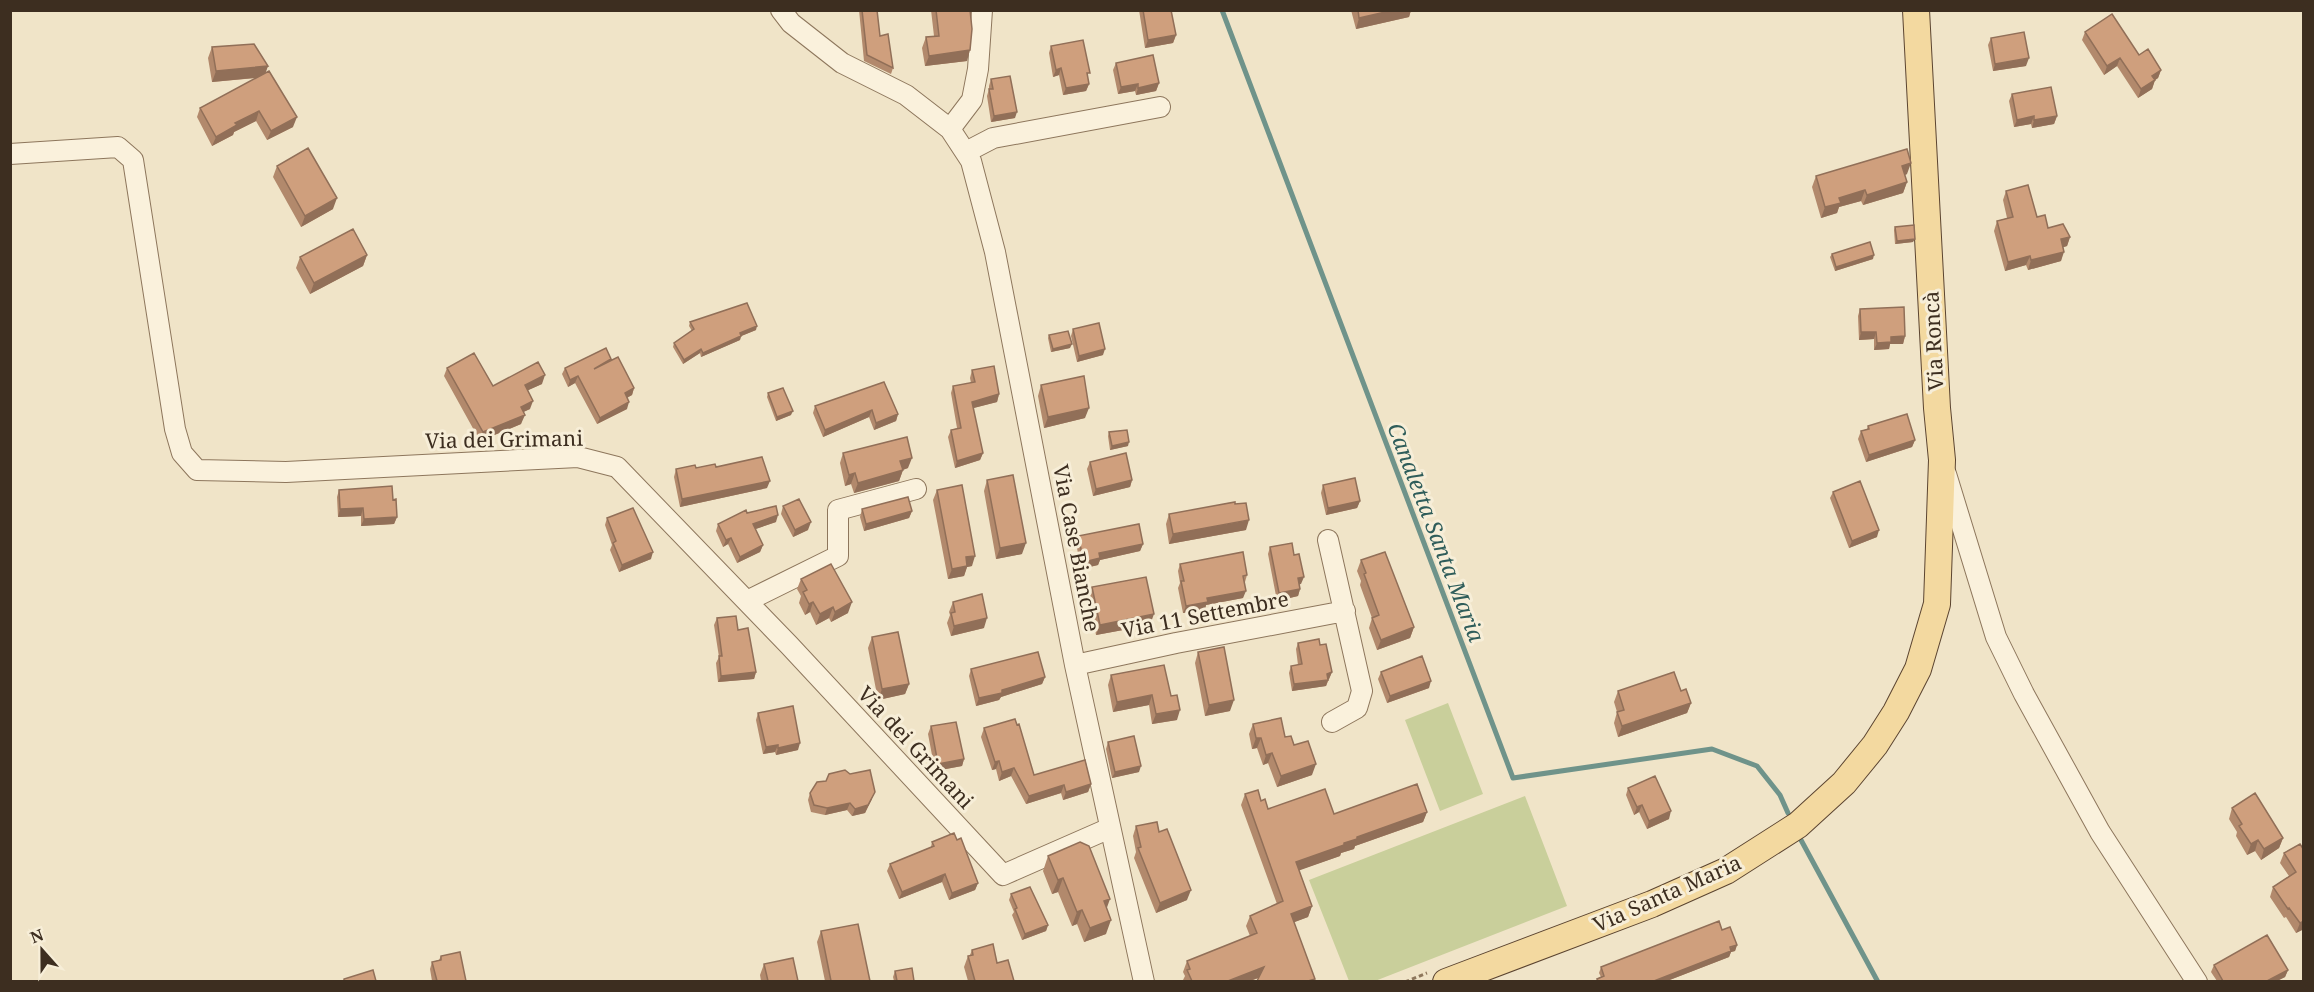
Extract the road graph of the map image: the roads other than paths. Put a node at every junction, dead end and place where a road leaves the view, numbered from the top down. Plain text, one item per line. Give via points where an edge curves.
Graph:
1 (781, 10) edge
2 (982, 10) edge
3 (1916, 10) edge
4 (1160, 107) dead end
5 (950, 129) junction
6 (966, 152) junction
7 (10, 153) edge
8 (1942, 460) junction
9 (916, 489) dead end
10 (1328, 540) dead end
11 (747, 601) junction
12 (1345, 611) junction
13 (1075, 665) junction
14 (1918, 669) joint
15 (1332, 722) dead end
16 (1110, 828) junction
17 (1436, 977) edge
18 (1144, 981) edge
19 (2197, 981) edge

1 - 5 street, Via Case Bianche via 791,23 842,63 906,95
2 - 5 street via 972,99
3 - 8 main road, Via Roncà
4 - 6 street via 993,138
5 - 6 street, Via Case Bianche
6 - 13 street, Via Case Bianche via 995,252
7 - 11 street, Via dei Grimani via 118,147 133,160 175,429 182,453 197,470 286,472 578,457 617,467
8 - 14 main road, Via Roncà via 1936,604
8 - 19 street via 1996,637 2100,832
9 - 11 street via 838,510 838,556
10 - 12 street
11 - 16 street, Via dei Grimani via 1003,875
12 - 13 street, Via 11 Settembre
12 - 15 street via 1362,692 1357,708
13 - 16 street, Via Case Bianche
14 - 17 main road, Via Santa Maria via 1875,745 1844,783 1798,825 1758,852 1652,904
16 - 18 street, Via Case Bianche

